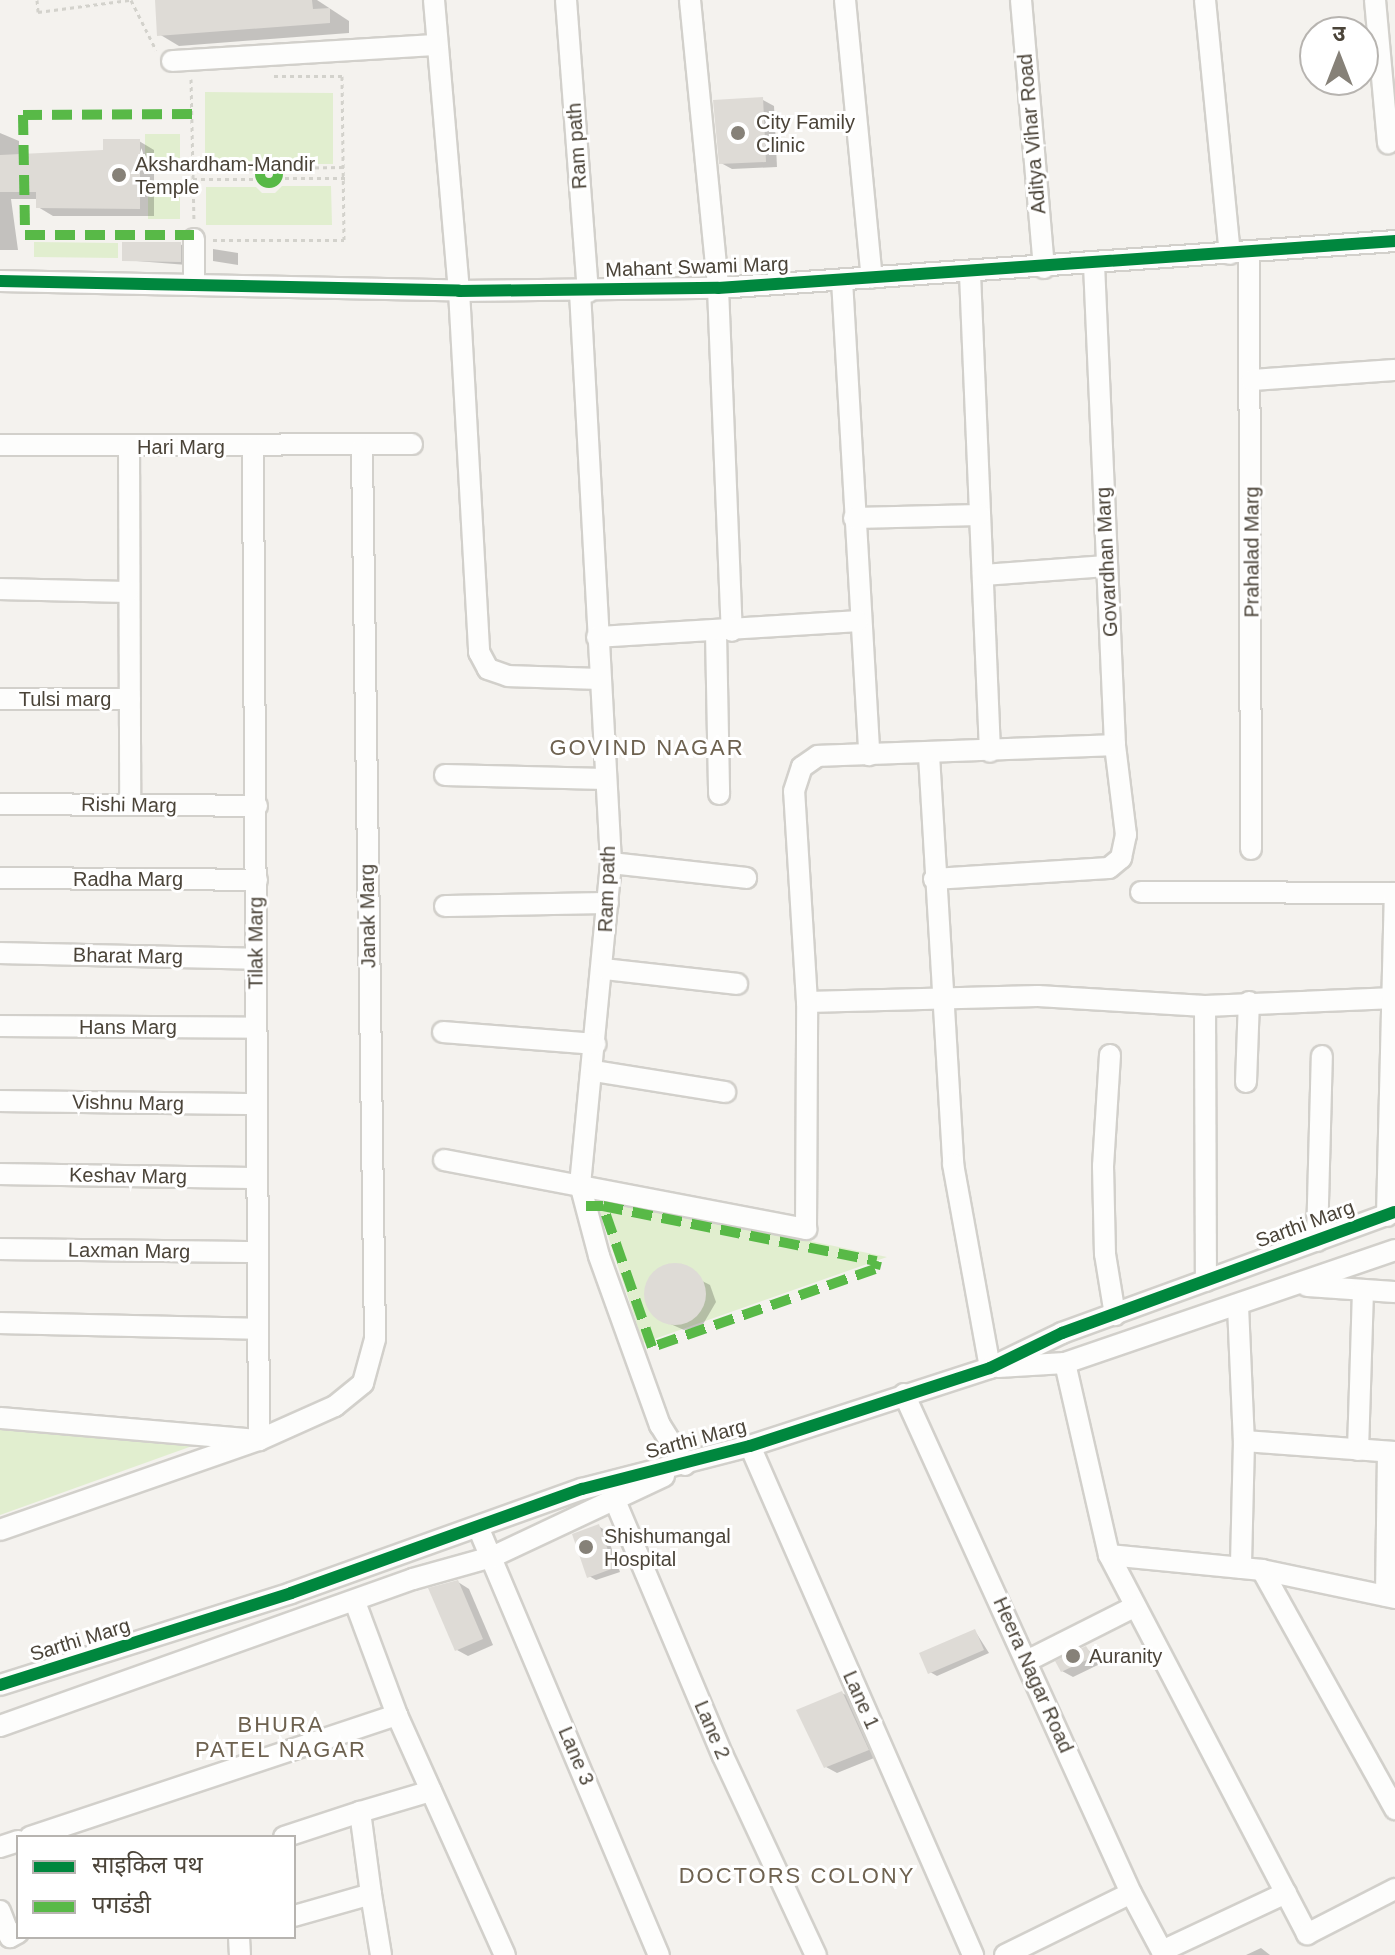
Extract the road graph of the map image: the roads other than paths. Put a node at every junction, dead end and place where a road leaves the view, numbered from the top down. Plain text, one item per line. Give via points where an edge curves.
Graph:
1 (434, 0) edge
2 (566, 0) edge
3 (690, 0) edge
4 (845, 0) edge
5 (1021, 0) edge
6 (1205, 0) edge
7 (1375, 0) edge
8 (437, 45) junction
9 (172, 61) road end
10 (1388, 143) dead end
11 (194, 239) road end
12 (1395, 241) edge
13 (1240, 254) junction
14 (1094, 265) junction
15 (1044, 268) junction
16 (970, 274) junction
17 (872, 278) junction
18 (842, 280) junction
19 (0, 281) edge
20 (194, 284) junction
21 (718, 288) junction
22 (459, 291) junction
23 (584, 292) junction
24 (1395, 370) edge
25 (1252, 380) junction
26 (412, 444) dead end
27 (0, 445) edge
28 (129, 447) junction
29 (253, 447) junction
30 (362, 448) junction
31 (980, 515) junction
32 (854, 518) junction
33 (1107, 566) junction
34 (983, 575) junction
35 (0, 589) edge
36 (128, 592) junction
37 (858, 621) junction
38 (724, 631) junction
39 (597, 637) junction
40 (598, 679) junction
41 (0, 699) edge
42 (130, 699) junction
43 (1115, 745) junction
44 (990, 752) junction
45 (869, 755) junction
46 (929, 755) junction
47 (445, 775) dead end
48 (605, 779) junction
49 (719, 794) dead end
50 (0, 804) edge
51 (130, 805) junction
52 (257, 806) junction
53 (1251, 849) dead end
54 (611, 863) junction
55 (0, 878) edge
56 (746, 878) dead end
57 (934, 879) junction
58 (257, 880) junction
59 (1141, 892) dead end
60 (1394, 899) edge
61 (608, 903) junction
62 (445, 906) dead end
63 (0, 953) edge
64 (256, 959) junction
65 (604, 969) junction
66 (737, 984) dead end
67 (941, 998) junction
68 (1394, 998) edge
69 (807, 1002) junction
70 (1249, 1002) junction
71 (1205, 1006) junction
72 (0, 1026) edge
73 (256, 1028) junction
74 (443, 1032) dead end
75 (596, 1044) junction
76 (1110, 1055) dead end
77 (1322, 1056) dead end
78 (594, 1071) junction
79 (1246, 1082) dead end
80 (725, 1092) dead end
81 (0, 1101) edge
82 (257, 1104) junction
83 (444, 1160) dead end
84 (0, 1174) edge
85 (257, 1178) junction
86 (580, 1184) junction
87 (1391, 1214) edge
88 (1317, 1241) junction
89 (0, 1249) edge
90 (1395, 1250) edge
91 (257, 1252) junction
92 (1206, 1281) junction
93 (1303, 1285) junction
94 (1363, 1291) junction
95 (1395, 1292) edge
96 (1238, 1306) junction
97 (1115, 1315) junction
98 (0, 1323) edge
99 (257, 1329) junction
100 (1065, 1363) junction
101 (990, 1368) junction
102 (904, 1394) junction
103 (0, 1418) edge
104 (259, 1440) junction
105 (1244, 1441) junction
106 (750, 1446) junction
107 (1358, 1450) junction
108 (1392, 1452) edge
109 (685, 1465) junction
110 (616, 1503) junction
111 (478, 1527) junction
112 (0, 1530) edge
113 (1109, 1555) junction
114 (492, 1557) junction
115 (1241, 1568) junction
116 (1262, 1570) junction
117 (1391, 1597) edge
118 (355, 1602) junction
119 (1134, 1607) junction
120 (1027, 1661) junction
121 (0, 1685) edge
122 (397, 1715) junction
123 (0, 1726) edge
124 (431, 1791) junction
125 (1395, 1809) edge
126 (360, 1812) junction
127 (36, 1835) edge
128 (290, 1835) edge
129 (1395, 1889) edge
130 (1131, 1893) junction
131 (1286, 1893) junction
132 (371, 1894) junction
133 (0, 1911) edge
134 (296, 1915) edge
135 (9, 1936) edge
136 (1163, 1953) edge
137 (381, 1955) edge
138 (505, 1955) edge
139 (659, 1955) edge
140 (816, 1955) edge
141 (973, 1955) edge
142 (1005, 1955) edge

1 - 8 street
2 - 23 street, Ram path
3 - 21 street
4 - 17 street
5 - 15 street, Aditya Vihar Road
6 - 13 street, Prahalad Marg
7 - 10 street
8 - 9 street
8 - 22 street
11 - 20 street
12 - 13 street, Mahant Swami Marg
13 - 14 street, Mahant Swami Marg
13 - 25 street, Prahalad Marg
14 - 15 street, Mahant Swami Marg
14 - 33 street, Govardhan Marg
15 - 16 street, Mahant Swami Marg
16 - 17 street, Mahant Swami Marg
16 - 31 street
17 - 18 street, Mahant Swami Marg
18 - 21 street, Mahant Swami Marg
18 - 32 street
19 - 20 street, Mahant Swami Marg
20 - 22 street, Mahant Swami Marg
21 - 23 street, Mahant Swami Marg
21 - 38 street
22 - 23 street, Mahant Swami Marg
22 - 40 street via 479,652 488,669 508,676
23 - 39 street, Ram path
24 - 25 street
25 - 53 street, Prahalad Marg
26 - 30 street, Hari Marg
27 - 28 street, Hari Marg
28 - 29 street, Hari Marg
28 - 36 street
29 - 30 street, Hari Marg
29 - 52 street, Tilak Marg
30 - 104 street, Janak Marg via 375,1339 363,1383 335,1406
31 - 32 street
31 - 34 street
32 - 37 street
33 - 34 street
33 - 43 street, Govardhan Marg
34 - 44 street
35 - 36 street
36 - 42 street
37 - 38 street
37 - 45 street
38 - 39 street
38 - 49 street
39 - 40 street, Ram path
40 - 48 street, Ram path
41 - 42 street, Tulsi marg
42 - 51 street
43 - 44 street
43 - 57 street, Govardhan Marg via 1126,835 1121,858 1109,868
44 - 46 street
45 - 46 street
45 - 69 street via 818,756 802,767 794,791
46 - 57 street
47 - 48 street
48 - 54 street, Ram path
50 - 51 street, Rishi Marg
51 - 52 street, Rishi Marg
52 - 58 street, Tilak Marg
54 - 56 street
54 - 61 street, Ram path
55 - 58 street, Radha Marg
57 - 67 street
58 - 64 street, Tilak Marg
59 - 60 street
60 - 68 street
61 - 62 street
61 - 65 street, Ram path
63 - 64 street, Bharat Marg
64 - 73 street, Tilak Marg
65 - 66 street
65 - 75 street, Ram path
67 - 69 street
67 - 71 street via 1038,996
67 - 101 street via 957,1194
68 - 70 street
68 - 87 street
69 - 86 street via 806,1229
70 - 71 street
70 - 79 street
71 - 92 street
72 - 73 street, Hans Marg
73 - 82 street, Tilak Marg
74 - 75 street
75 - 78 street, Ram path
76 - 97 street via 1103,1166 1105,1254
77 - 88 street
78 - 80 street
78 - 86 street, Ram path
81 - 82 street, Vishnu Marg
82 - 85 street, Tilak Marg
83 - 86 street
84 - 85 street, Keshav Marg
85 - 91 street, Tilak Marg
86 - 109 street, Ram path via 599,1256 660,1425
87 - 88 street, Sarthi Marg
88 - 92 street, Sarthi Marg
89 - 91 street, Laxman Marg
90 - 93 street
91 - 99 street, Tilak Marg
92 - 97 street, Sarthi Marg
93 - 94 street
93 - 96 street
94 - 95 street
94 - 107 street
96 - 100 street
96 - 105 street
97 - 101 street, Sarthi Marg via 1036,1343
98 - 99 street
99 - 104 street, Tilak Marg
100 - 101 street
100 - 113 street
101 - 102 street, Sarthi Marg
102 - 106 street, Sarthi Marg
102 - 120 street, Heera Nagar Road
103 - 104 street
104 - 112 street
105 - 107 street
105 - 115 street
106 - 109 street, Sarthi Marg
106 - 141 street, Lane 1
107 - 108 street
108 - 117 street
109 - 110 street
109 - 111 street, Sarthi Marg via 582,1489
110 - 114 street
110 - 140 street, Lane 2 via 723,1756
111 - 114 street, Lane 3
111 - 121 street, Sarthi Marg
113 - 115 street
113 - 119 street
114 - 118 street
114 - 139 street, Lane 3
115 - 116 street
116 - 117 street
116 - 125 street
118 - 122 street
118 - 123 street
119 - 120 street
119 - 131 street
120 - 130 street, Heera Nagar Road
122 - 124 street
122 - 127 street
124 - 126 street
124 - 138 street
126 - 128 street
126 - 132 street
129 - 131 street via 1307,1934
130 - 136 street, Heera Nagar Road
130 - 142 street
131 - 136 street
132 - 134 street
132 - 137 street
133 - 135 street

